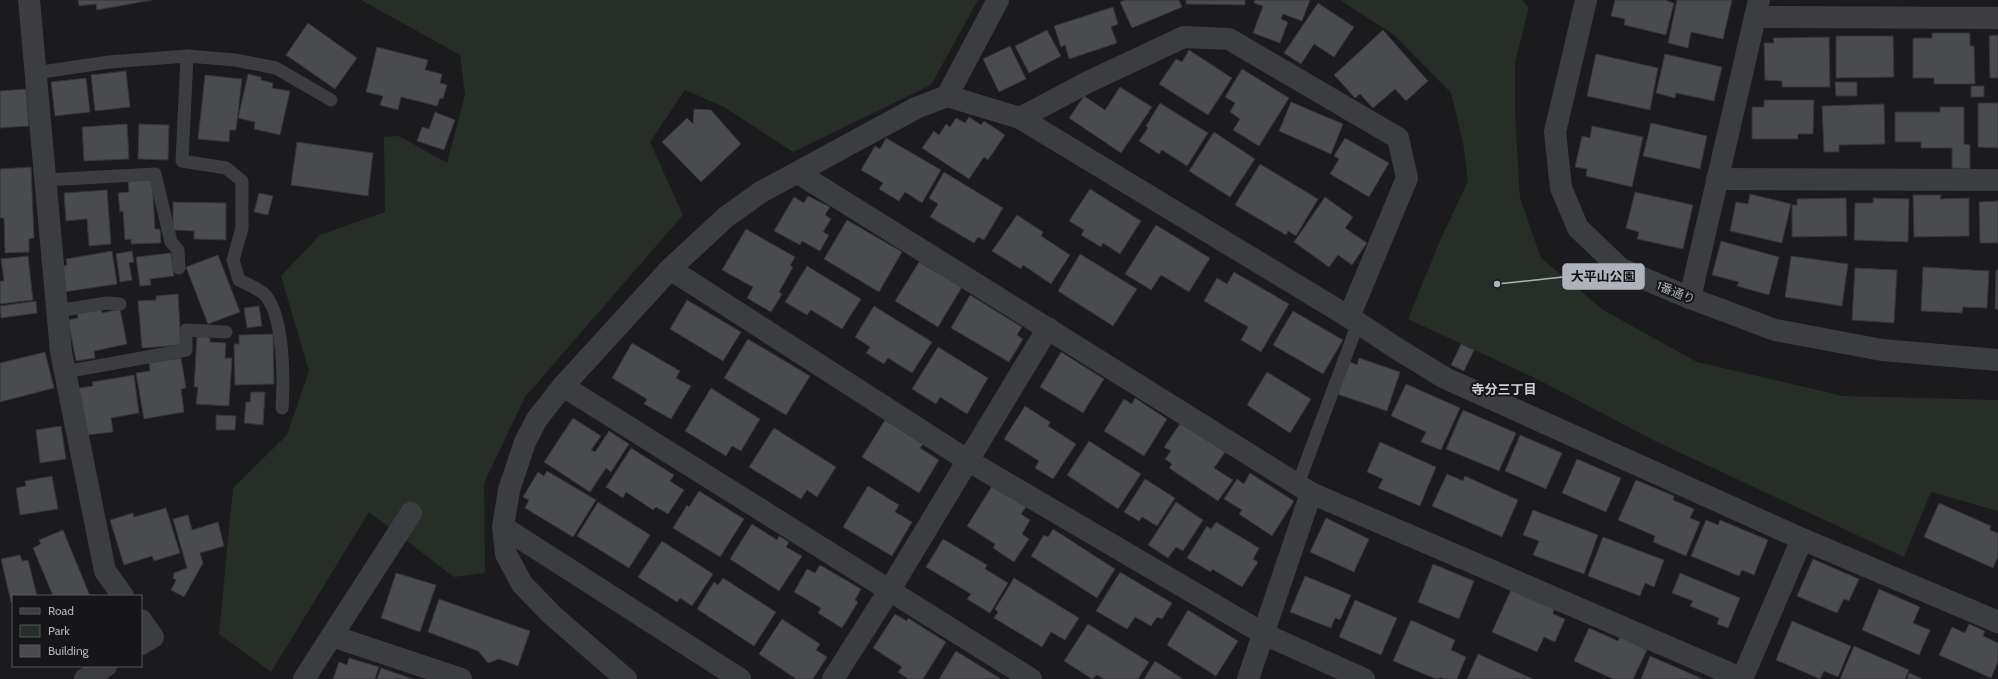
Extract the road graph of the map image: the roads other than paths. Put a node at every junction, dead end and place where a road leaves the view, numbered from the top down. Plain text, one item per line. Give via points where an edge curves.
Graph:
1 (28, 0) edge
2 (998, 0) edge
3 (1586, 0) edge
4 (1757, 8) edge
5 (1998, 18) edge
6 (187, 56) junction
7 (35, 73) junction
8 (947, 96) junction
9 (331, 100) dead end
10 (1020, 118) junction
11 (798, 173) junction
12 (1717, 179) junction
13 (45, 180) junction
14 (1998, 180) edge
15 (179, 268) dead end
16 (670, 269) junction
17 (1690, 298) junction
18 (120, 304) dead end
19 (57, 310) junction
20 (1354, 320) junction
21 (1048, 328) junction
22 (226, 332) dead end
23 (1998, 360) edge
24 (65, 372) junction
25 (563, 386) junction
26 (282, 408) dead end
27 (967, 460) junction
28 (1305, 489) junction
29 (411, 512) dead end
30 (503, 526) junction
31 (1802, 539) junction
32 (889, 590) junction
33 (122, 595) edge
34 (142, 621) edge
35 (1998, 622) edge
36 (1264, 634) junction
37 (332, 636) junction
38 (142, 643) edge
39 (104, 667) edge
40 (85, 679) edge
41 (304, 679) edge
42 (461, 679) edge
43 (626, 679) edge
44 (740, 679) edge
45 (833, 679) edge
46 (1031, 679) edge
47 (1248, 679) edge
48 (1364, 679) edge
49 (1742, 679) edge

1 - 7 street
2 - 8 street
3 - 17 street, 1番通り via 1555,132 1561,188 1578,228 1621,269
4 - 5 street
4 - 12 street
6 - 7 lane via 109,62
6 - 9 lane via 235,60 276,68
6 - 26 lane via 182,161 226,168 242,181 242,228 233,260 239,280 265,294 271,304 283,367
7 - 13 street
8 - 10 street
8 - 11 street via 910,112
10 - 20 street
10 - 20 street via 1088,82 1184,37 1229,39 1398,138 1407,178
11 - 16 street via 761,192 726,217
11 - 21 street
12 - 14 street
12 - 17 street
13 - 15 lane via 156,174 171,242 178,250
13 - 19 street
16 - 25 street
16 - 27 street
17 - 23 street, 1番通り via 1775,330 1882,350
18 - 19 lane via 107,303
19 - 24 street
20 - 28 lane
20 - 31 street via 1445,378
21 - 27 street
21 - 28 street
22 - 24 lane via 186,330 186,350
24 - 33 street via 105,571
25 - 30 street via 537,418 525,442 509,490
25 - 32 street
27 - 32 street
27 - 36 street
28 - 36 street
28 - 49 street
29 - 37 street
30 - 43 street via 506,554 522,584 552,615
30 - 44 street
31 - 35 street
31 - 49 street
32 - 45 street
32 - 46 street
34 - 38 street via 153,637
36 - 47 street
36 - 48 street
37 - 41 street
37 - 42 street
39 - 40 street

